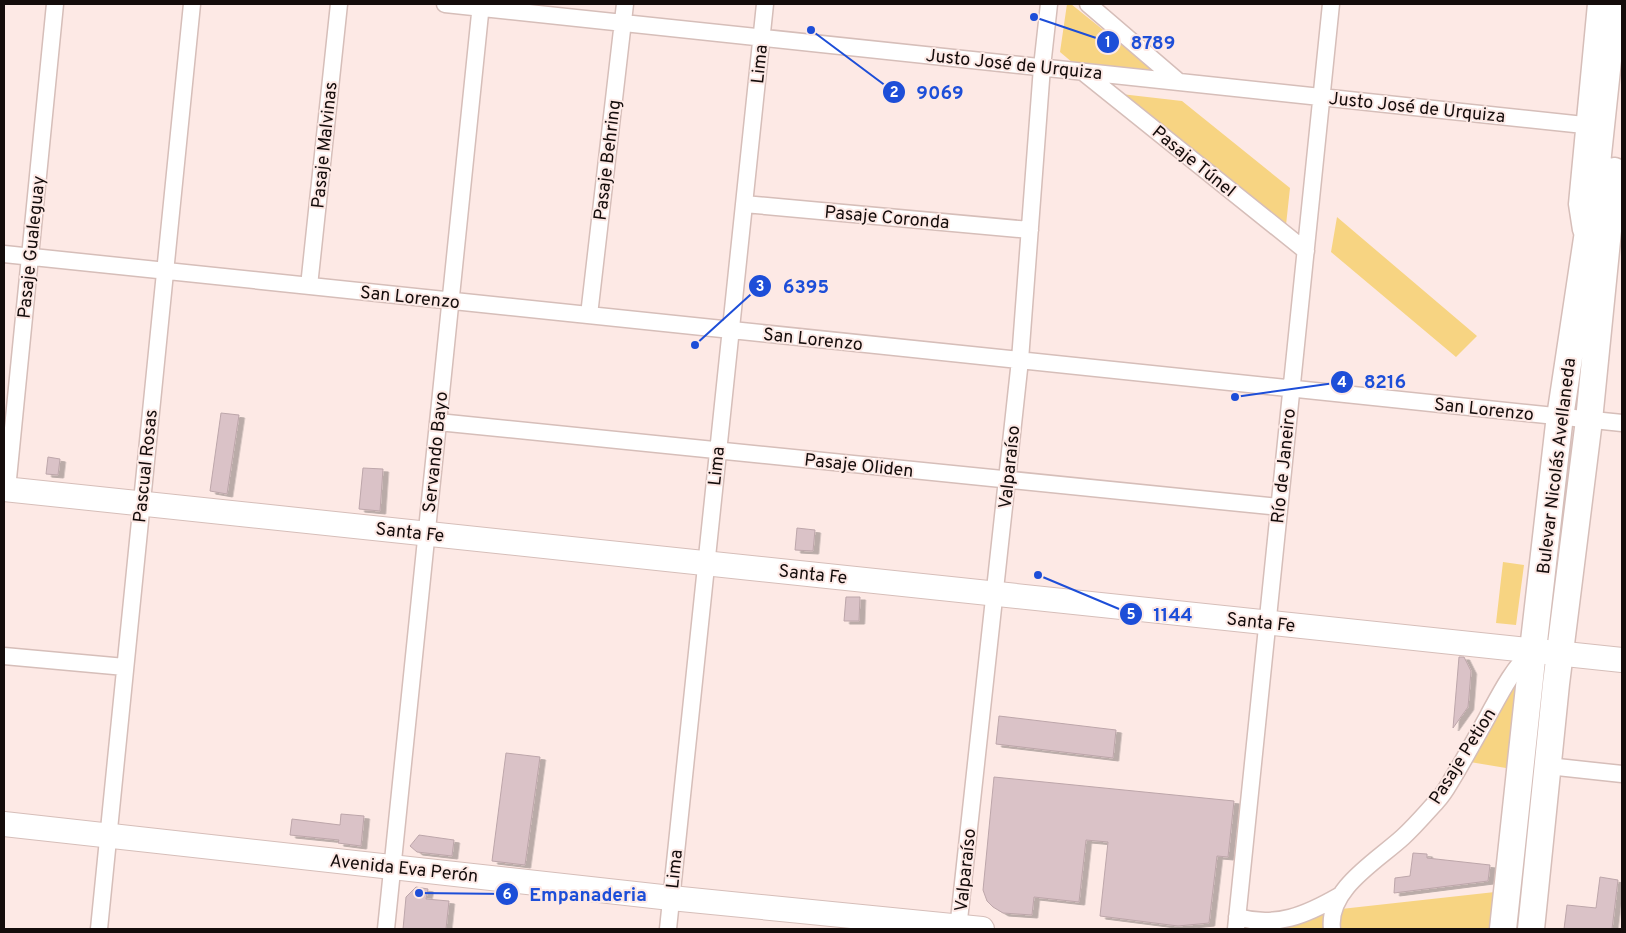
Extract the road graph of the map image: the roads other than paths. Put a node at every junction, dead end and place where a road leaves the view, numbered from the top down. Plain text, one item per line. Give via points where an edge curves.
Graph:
1 (55, 4) edge
2 (192, 4) edge
3 (339, 4) edge
4 (445, 4) edge
5 (625, 4) edge
6 (765, 4) edge
7 (1049, 4) edge
8 (1088, 4) edge
9 (1331, 4) edge
10 (1596, 4) edge
11 (1614, 4) edge
12 (481, 6) edge
13 (622, 23) junction
14 (762, 37) junction
15 (1042, 68) junction
16 (1083, 72) junction
17 (1178, 82) junction
18 (1622, 94) edge
19 (1322, 97) junction
20 (1584, 125) junction
21 (1609, 201) edge
22 (744, 204) junction
23 (1030, 230) junction
24 (1306, 251) junction
25 (4, 254) edge
26 (1584, 254) junction
27 (30, 257) junction
28 (165, 271) junction
29 (309, 286) junction
30 (451, 301) junction
31 (589, 315) junction
32 (731, 330) junction
33 (1020, 360) junction
34 (1292, 389) junction
35 (1560, 417) junction
36 (1589, 420) junction
37 (438, 422) junction
38 (1622, 423) edge
39 (718, 450) junction
40 (1008, 480) junction
41 (5, 489) edge
42 (142, 504) junction
43 (1279, 507) junction
44 (426, 534) junction
45 (706, 563) junction
46 (996, 594) junction
47 (1267, 622) junction
48 (1533, 650) junction
49 (1560, 653) junction
50 (4, 656) edge
51 (1622, 660) edge
52 (125, 667) junction
53 (1548, 766) junction
54 (1622, 774) edge
55 (4, 824) edge
56 (108, 836) junction
57 (392, 866) junction
58 (1339, 896) junction
59 (671, 898) junction
60 (1236, 923) edge
61 (958, 928) edge
62 (99, 929) edge
63 (386, 929) edge
64 (668, 929) edge
65 (982, 929) edge
66 (1332, 929) edge
67 (1503, 929) edge
68 (1530, 929) edge

1 - 27 street, Pasaje Gualeguay
2 - 28 street, Pascual Rosas
3 - 29 street, Pasaje Malvinas
4 - 12 street, Justo José de Urquiza
5 - 13 street, Pasaje Behring
6 - 14 street, Lima
7 - 15 street, Valparaíso
8 - 17 street
9 - 19 street, Río de Janeiro
10 - 20 street, Bulevar Nicolás Avellaneda
11 - 21 main road
12 - 13 street, Justo José de Urquiza
12 - 30 street, Servando Bayo
13 - 14 street, Justo José de Urquiza
13 - 31 street, Pasaje Behring
14 - 15 street, Justo José de Urquiza
14 - 22 street, Lima
15 - 16 street, Justo José de Urquiza
15 - 23 street, Valparaíso
16 - 17 street, Justo José de Urquiza
16 - 24 street, Pasaje Túnel
17 - 19 street, Justo José de Urquiza
18 - 21 main road
19 - 20 street, Justo José de Urquiza
19 - 24 street, Río de Janeiro
20 - 26 street, Bulevar Nicolás Avellaneda via 1577,204
21 - 26 main road
21 - 36 main road, Bulevar Nicolás Avellaneda
22 - 23 street, Pasaje Coronda
22 - 32 street, Lima
23 - 33 street, Valparaíso
24 - 34 street, Río de Janeiro
25 - 27 street, San Lorenzo
26 - 35 main road, Bulevar Nicolás Avellaneda
27 - 28 street, San Lorenzo
27 - 41 street, Pasaje Gualeguay
28 - 29 street, San Lorenzo
28 - 42 street, Pascual Rosas
29 - 30 street, San Lorenzo
30 - 31 street, San Lorenzo
30 - 37 street, Servando Bayo
31 - 32 street, San Lorenzo
32 - 33 street, San Lorenzo
32 - 39 street, Lima
33 - 34 street, San Lorenzo
33 - 40 street, Valparaíso
34 - 35 street, San Lorenzo
34 - 43 street, Río de Janeiro
35 - 36 street, San Lorenzo
35 - 48 main road, Bulevar Nicolás Avellaneda
36 - 38 street, San Lorenzo
36 - 49 main road, Bulevar Nicolás Avellaneda
37 - 39 street, Pasaje Oliden
37 - 44 street, Servando Bayo
39 - 40 street, Pasaje Oliden
39 - 45 street, Lima
40 - 43 street, Pasaje Oliden
40 - 46 street, Valparaíso
41 - 42 main road, Santa Fe
42 - 44 main road, Santa Fe
42 - 52 street, Pascual Rosas
43 - 47 street, Río de Janeiro
44 - 45 main road, Santa Fe
44 - 57 street, Servando Bayo
45 - 46 main road, Santa Fe
45 - 59 street, Lima
46 - 47 main road, Santa Fe
46 - 61 street, Valparaíso
47 - 48 main road, Santa Fe
47 - 60 street, Río de Janeiro
48 - 49 main road, Santa Fe
48 - 58 street, Pasaje Petion via 1504,686 1440,798 1405,836
48 - 67 main road, Bulevar Nicolás Avellaneda
49 - 51 main road, Santa Fe
49 - 53 main road, Bulevar Nicolás Avellaneda
50 - 52 street
52 - 56 street, Pascual Rosas
53 - 54 street
53 - 68 main road, Bulevar Nicolás Avellaneda
55 - 56 main road, Avenida Eva Perón
56 - 57 main road, Avenida Eva Perón
56 - 62 street, Pascual Rosas
57 - 59 main road, Avenida Eva Perón
57 - 63 street, Servando Bayo
58 - 60 street, Pasaje Petion via 1313,911 1279,921
58 - 66 street, Pasaje Petion via 1333,908
59 - 61 main road, Avenida Eva Perón
59 - 64 street, Lima
61 - 65 main road, Avenida Eva Perón

